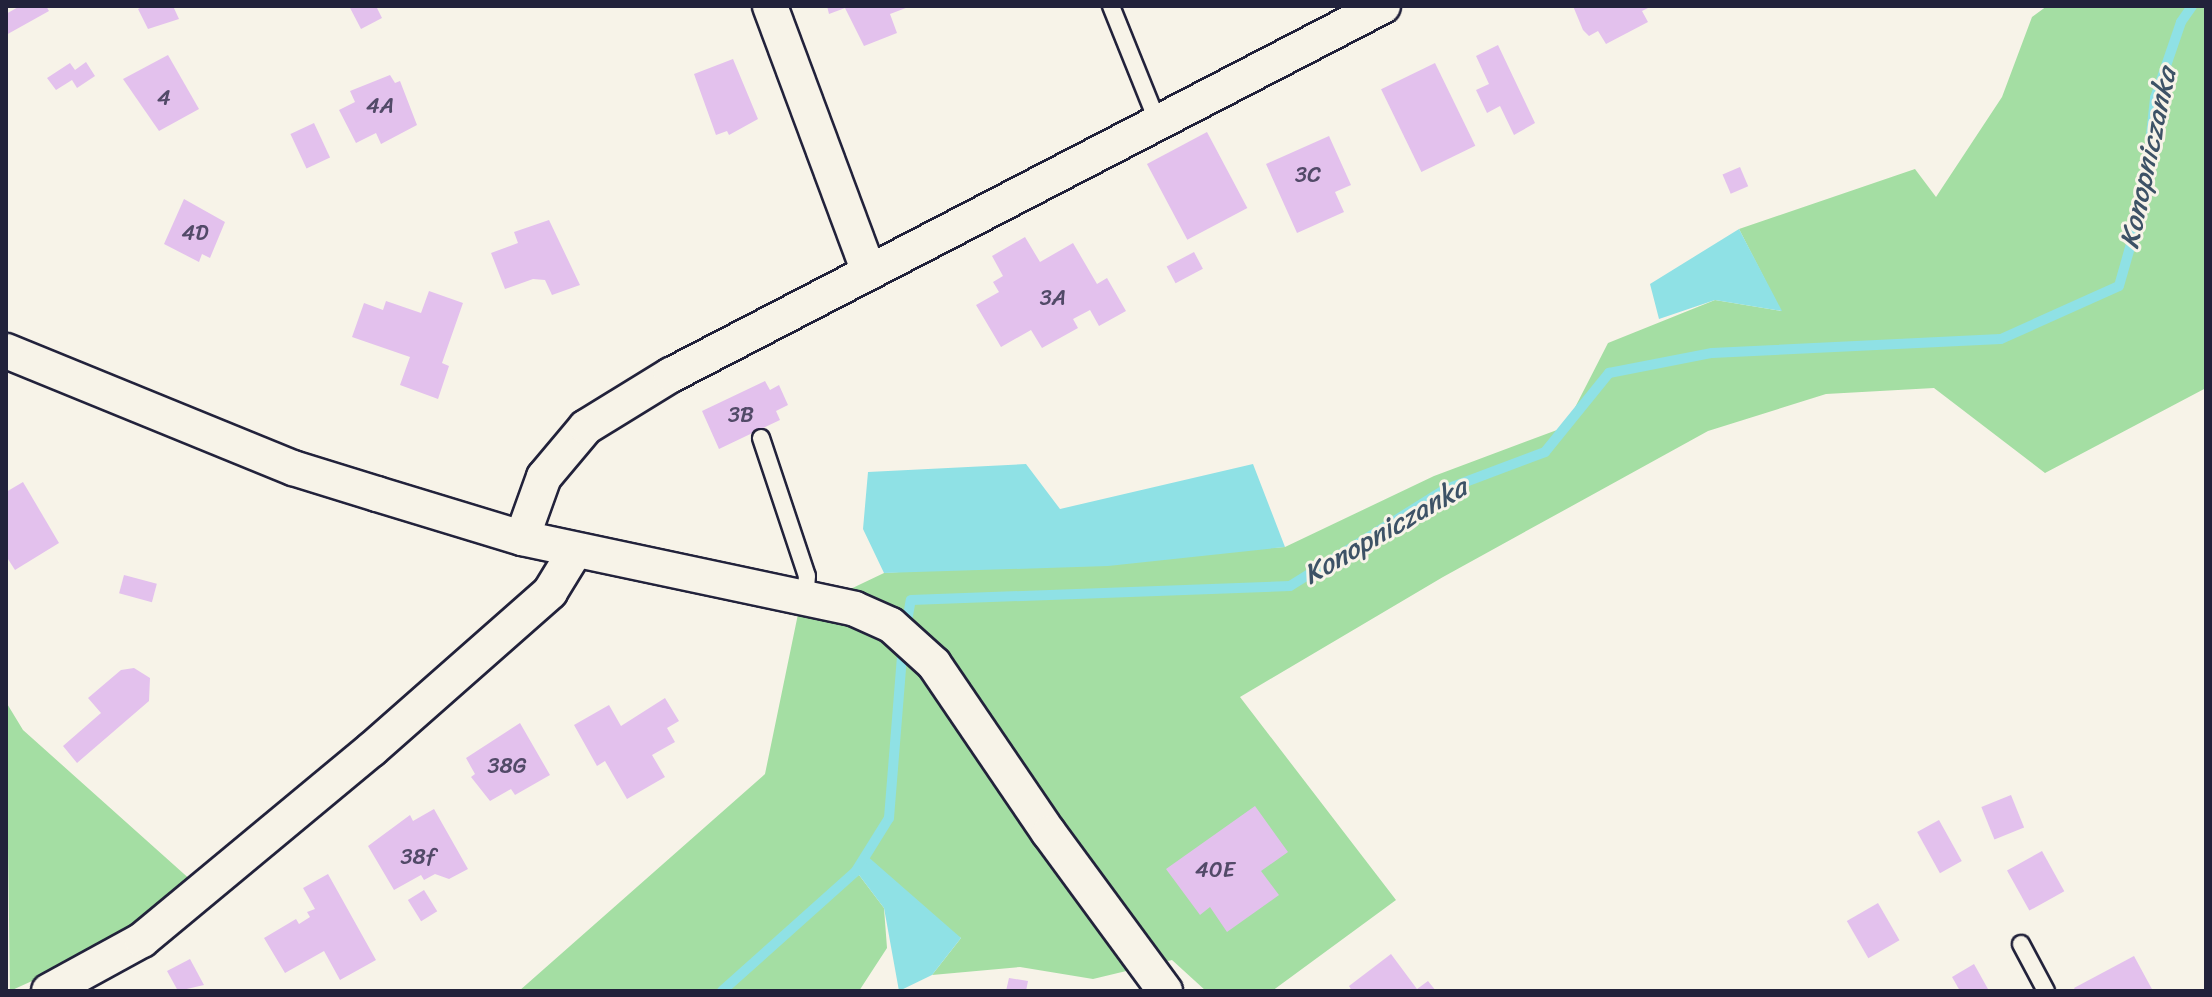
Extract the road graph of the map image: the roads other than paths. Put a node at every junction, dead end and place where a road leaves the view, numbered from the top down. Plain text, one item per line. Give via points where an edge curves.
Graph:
1 (770, 6) edge
2 (1111, 6) edge
3 (1383, 6) edge
4 (1158, 123) junction
5 (869, 272) junction
6 (6, 351) edge
7 (761, 438) dead end
8 (522, 538) junction
9 (575, 551) junction
10 (805, 601) junction
11 (2021, 944) dead end
12 (49, 991) edge
13 (1165, 991) edge
14 (2046, 991) edge

1 - 5 street
2 - 4 lane
3 - 4 street
4 - 5 street
5 - 8 street via 671,375 586,427 544,477
6 - 8 street via 293,468
7 - 10 lane via 807,576
8 - 9 street
9 - 10 street
9 - 12 street via 550,592 371,750 142,940
10 - 13 street via 855,609 904,635
11 - 14 lane

